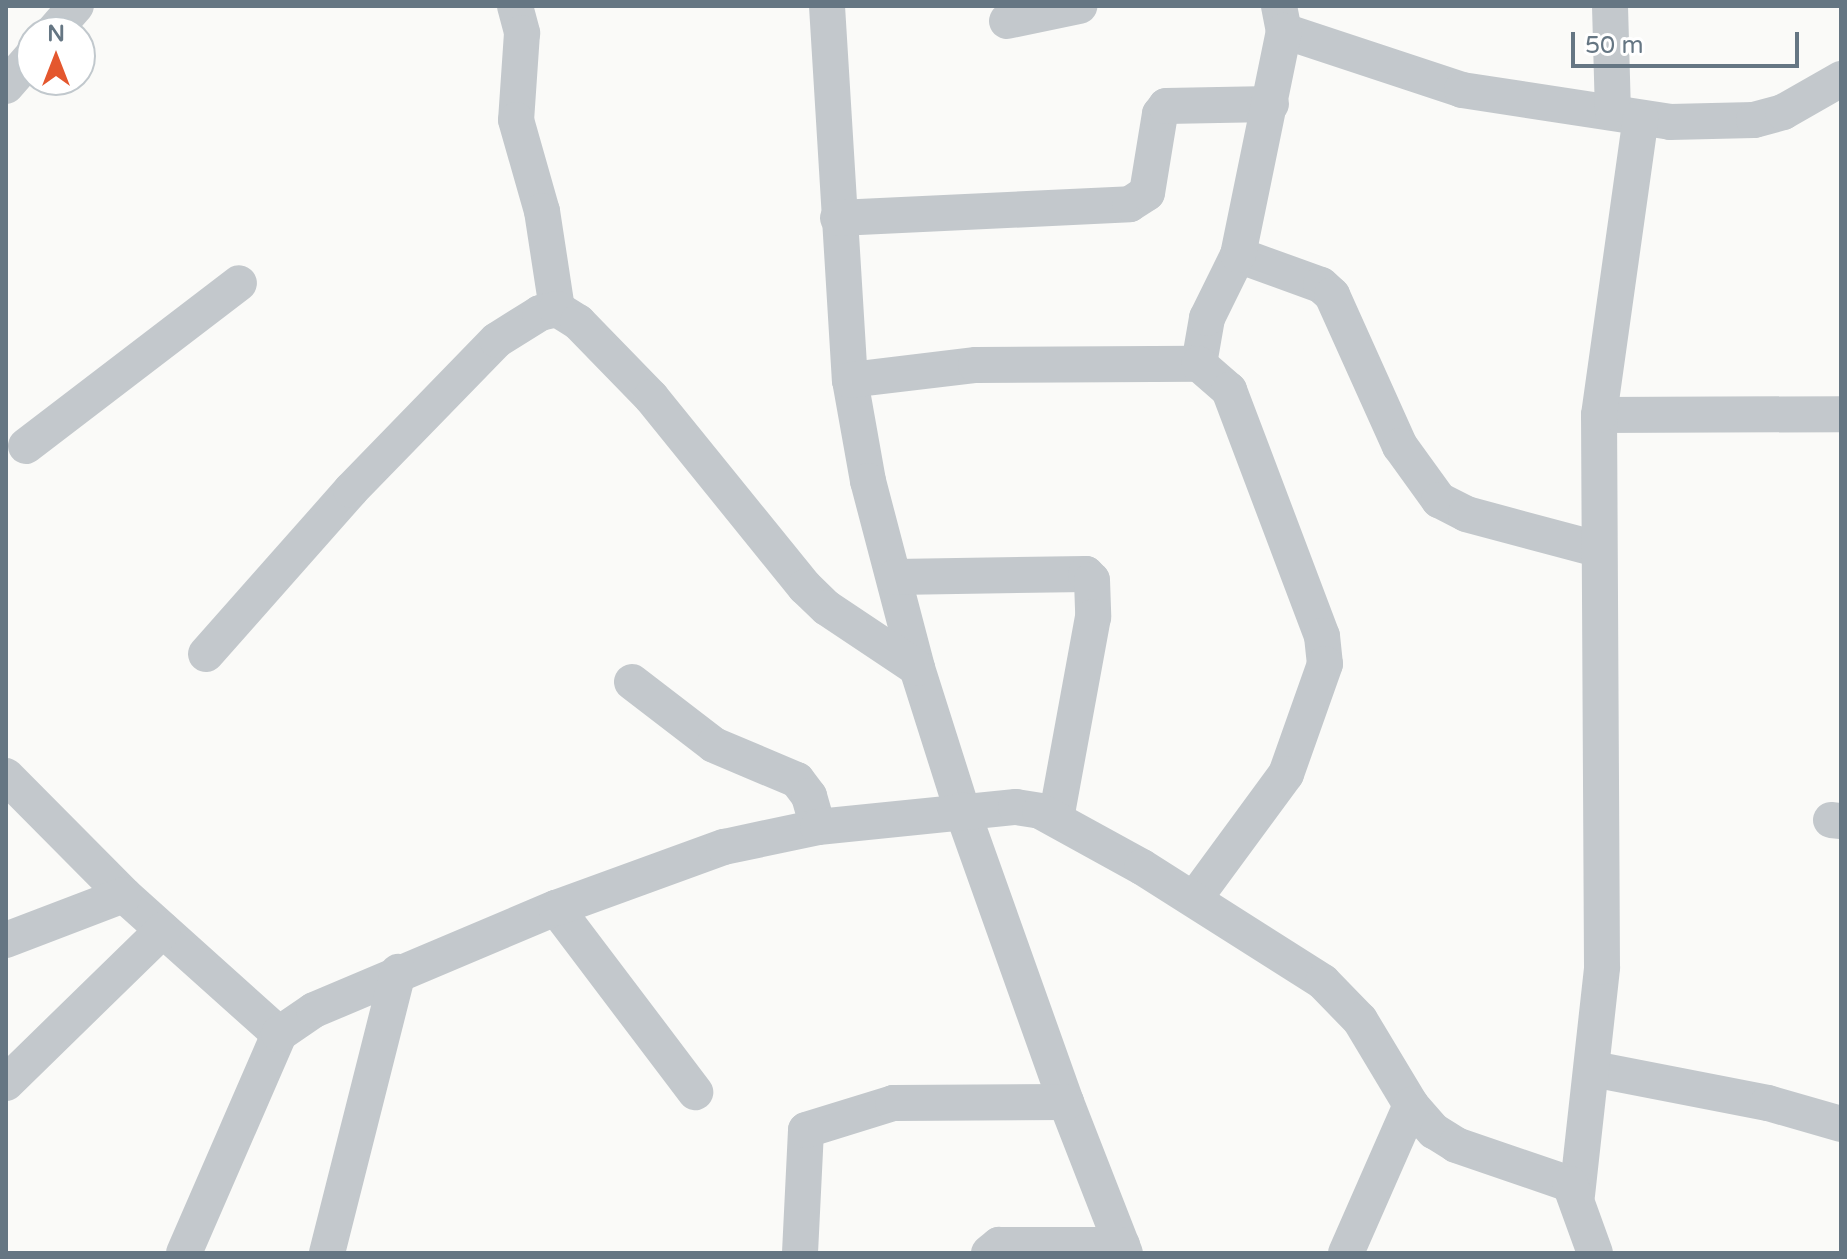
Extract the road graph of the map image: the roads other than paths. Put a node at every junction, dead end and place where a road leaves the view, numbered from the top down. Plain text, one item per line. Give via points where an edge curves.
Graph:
1 (515, 6) edge
2 (827, 6) edge
3 (1079, 6) edge
4 (1610, 6) edge
5 (1281, 18) edge
6 (1007, 21) dead end
7 (1841, 79) edge
8 (1271, 104) junction
9 (1627, 115) junction
10 (838, 218) junction
11 (1238, 255) junction
12 (239, 283) dead end
13 (557, 309) junction
14 (1199, 364) junction
15 (850, 380) junction
16 (1841, 414) edge
17 (1599, 415) junction
18 (13, 443) edge
19 (1597, 549) junction
20 (895, 577) junction
21 (206, 654) dead end
22 (917, 668) junction
23 (632, 682) dead end
24 (6, 776) edge
25 (962, 810) junction
26 (1056, 819) junction
27 (818, 827) junction
28 (124, 895) junction
29 (1195, 898) junction
30 (556, 908) junction
31 (163, 930) junction
32 (6, 940) edge
33 (398, 972) junction
34 (279, 1034) junction
35 (1593, 1069) junction
36 (6, 1083) edge
37 (695, 1092) dead end
38 (1066, 1102) junction
39 (1411, 1105) junction
40 (1841, 1124) edge
41 (1577, 1195) junction
42 (1124, 1249) edge
43 (184, 1253) edge
44 (327, 1253) edge
45 (800, 1253) edge
46 (989, 1253) edge
47 (1346, 1253) edge
48 (1595, 1253) edge

1 - 13 street via 522,33 516,120 542,211
2 - 10 street
3 - 6 street
4 - 9 street
5 - 8 street
5 - 9 street via 1462,90
7 - 9 street via 1783,112 1754,120 1706,124
8 - 10 street via 1166,106 1160,114 1147,193 1130,204
8 - 11 street
9 - 17 street
10 - 15 street
11 - 14 street via 1207,318
11 - 19 street via 1321,285 1332,295 1400,446 1439,500 1466,514
12 - 18 street
13 - 21 street via 540,313 497,340 351,490
13 - 22 street via 578,322 651,397 805,587 827,608
14 - 15 street via 976,365
14 - 29 street via 1215,374 1240,409 1322,636 1325,664 1286,774
15 - 20 street via 868,481
16 - 17 street
17 - 19 street
19 - 35 street via 1602,967
20 - 22 street
20 - 26 street via 1086,574 1092,580 1093,617
22 - 25 street
23 - 27 street via 714,745 797,780 809,796
24 - 28 street
25 - 26 street via 1016,807
25 - 27 street
25 - 38 street
26 - 29 street
27 - 30 street via 724,847
28 - 31 street
28 - 32 street
29 - 39 street via 1323,982 1360,1020
30 - 33 street
30 - 37 street
31 - 34 street
31 - 36 street
33 - 34 street via 314,1010
33 - 44 street
34 - 43 street
35 - 40 street via 1768,1103
35 - 41 street
38 - 42 street
38 - 45 street via 893,1103 806,1130
39 - 41 street via 1444,1139 1558,1177
39 - 47 street
41 - 48 street
42 - 46 street via 999,1245

